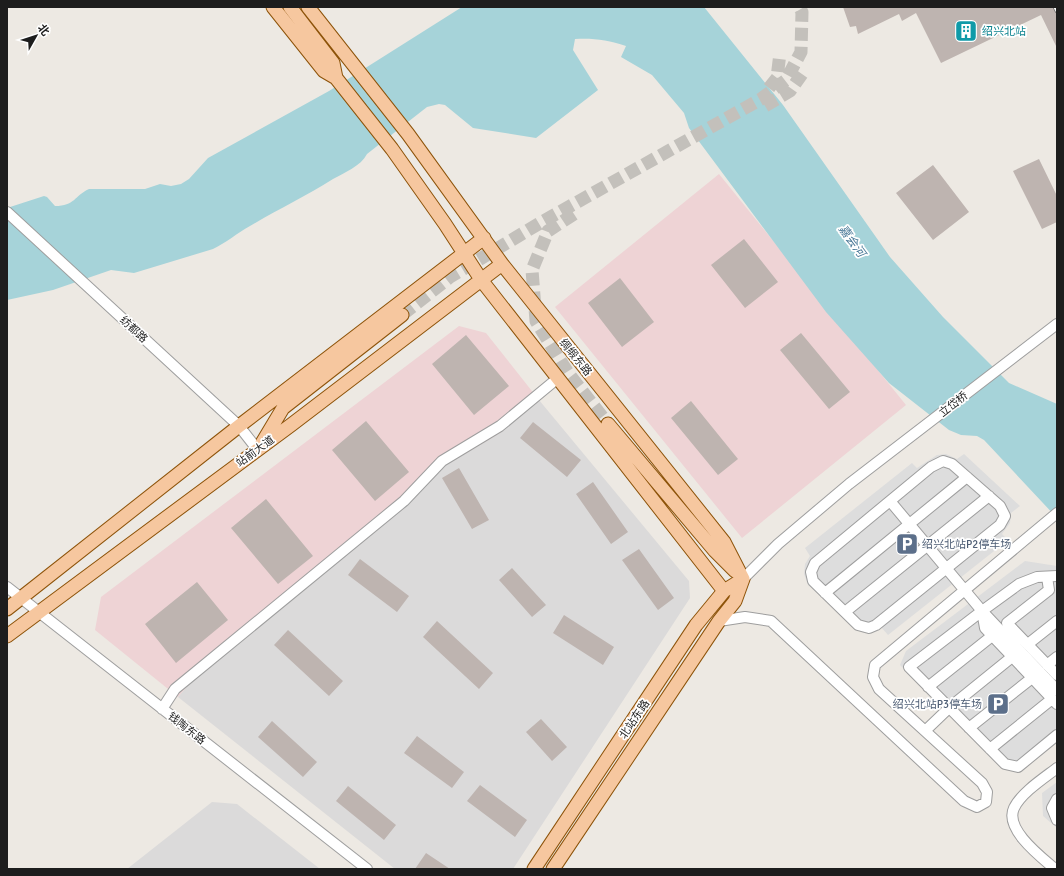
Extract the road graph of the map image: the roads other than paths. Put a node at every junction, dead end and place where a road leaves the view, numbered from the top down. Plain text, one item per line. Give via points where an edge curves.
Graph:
1 (273, 7) edge
2 (290, 7) edge
3 (308, 7) edge
4 (336, 78) junction
5 (7, 212) edge
6 (484, 238) junction
7 (464, 253) junction
8 (502, 264) junction
9 (482, 281) junction
10 (402, 315) tunnel mouth
11 (1057, 324) edge
12 (558, 378) junction
13 (608, 424) tunnel mouth
14 (239, 426) junction
15 (257, 449) junction
16 (967, 477) junction
17 (849, 484) joint
18 (989, 496) junction
19 (890, 501) junction
20 (1057, 513) edge
21 (910, 525) junction
22 (927, 546) junction
23 (946, 569) junction
24 (1052, 577) edge
25 (744, 579) junction
26 (7, 587) edge
27 (964, 590) junction
28 (724, 591) junction
29 (825, 593) junction
30 (21, 598) junction
31 (7, 609) edge
32 (982, 611) junction
33 (38, 612) junction
34 (845, 612) junction
35 (719, 621) junction
36 (1057, 621) edge
37 (7, 636) edge
38 (992, 636) junction
39 (1028, 644) junction
40 (1012, 657) junction
41 (1057, 657) edge
42 (1047, 665) junction
43 (1057, 675) edge
44 (1032, 678) junction
45 (928, 687) junction
46 (1055, 698) edge
47 (949, 708) junction
48 (162, 709) junction
49 (970, 728) junction
50 (925, 731) junction
51 (1057, 735) edge
52 (990, 749) junction
53 (1057, 768) edge
54 (1057, 799) edge
55 (1057, 820) edge
56 (367, 869) edge
57 (534, 869) edge
58 (553, 869) edge
59 (1055, 869) edge

1 - 4 main road via 324,71
2 - 4 main road via 333,63
3 - 6 main road, 绸缎东路 via 408,134
4 - 7 main road via 392,149
5 - 14 street, 纺都路
6 - 7 main road
6 - 8 main road, 绸缎东路
7 - 9 main road
7 - 14 main road
8 - 9 main road, 站前大道
8 - 25 main road, 绸缎东路 via 724,542
9 - 12 main road
9 - 15 main road, 站前大道
10 - 15 main road via 283,408
11 - 17 street, 立岱桥
12 - 28 main road
12 - 48 street via 500,426 442,461 404,502 175,689
13 - 25 main road via 715,551
14 - 15 street, 纺都路
14 - 30 main road
15 - 33 main road, 站前大道
16 - 18 street
16 - 19 street via 952,464 943,461 931,467
16 - 21 street
17 - 25 street, 北站东路 via 778,544
18 - 22 street
18 - 23 street via 1000,506 1005,516 1000,525
19 - 21 street
19 - 29 street via 815,563 811,572 813,581
20 - 27 street
21 - 22 street
21 - 29 street
22 - 23 street
22 - 34 street
23 - 27 street
23 - 34 street via 869,628 858,625
24 - 32 street via 1037,577 1019,584
24 - 39 street via 1049,590 1007,623
25 - 28 main road, 北站东路
25 - 35 main road, 北站东路 via 735,601
26 - 30 street, 钱陶东路
27 - 32 street
27 - 50 street via 875,665 873,677 879,689
28 - 57 main road, 北站东路 via 696,625
29 - 34 street
30 - 31 main road
30 - 33 street, 钱陶东路
32 - 38 street via 985,628
32 - 45 street via 909,667
32 - 46 street
33 - 37 main road, 站前大道
33 - 48 street, 钱陶东路
35 - 50 street via 745,617 771,621 964,801 977,807 986,802 987,792 982,783
35 - 58 main road, 北站东路
36 - 39 street
38 - 40 street
38 - 45 street
39 - 42 street
40 - 44 street
40 - 47 street
41 - 42 street
42 - 43 street
44 - 46 street
44 - 49 street
45 - 47 street
46 - 52 street
47 - 49 street
47 - 50 street
48 - 56 street, 钱陶东路
49 - 52 street
51 - 52 street via 1018,767 1005,764
53 - 59 street via 1022,797 1014,809 1013,823 1025,842
54 - 55 street via 1052,808

